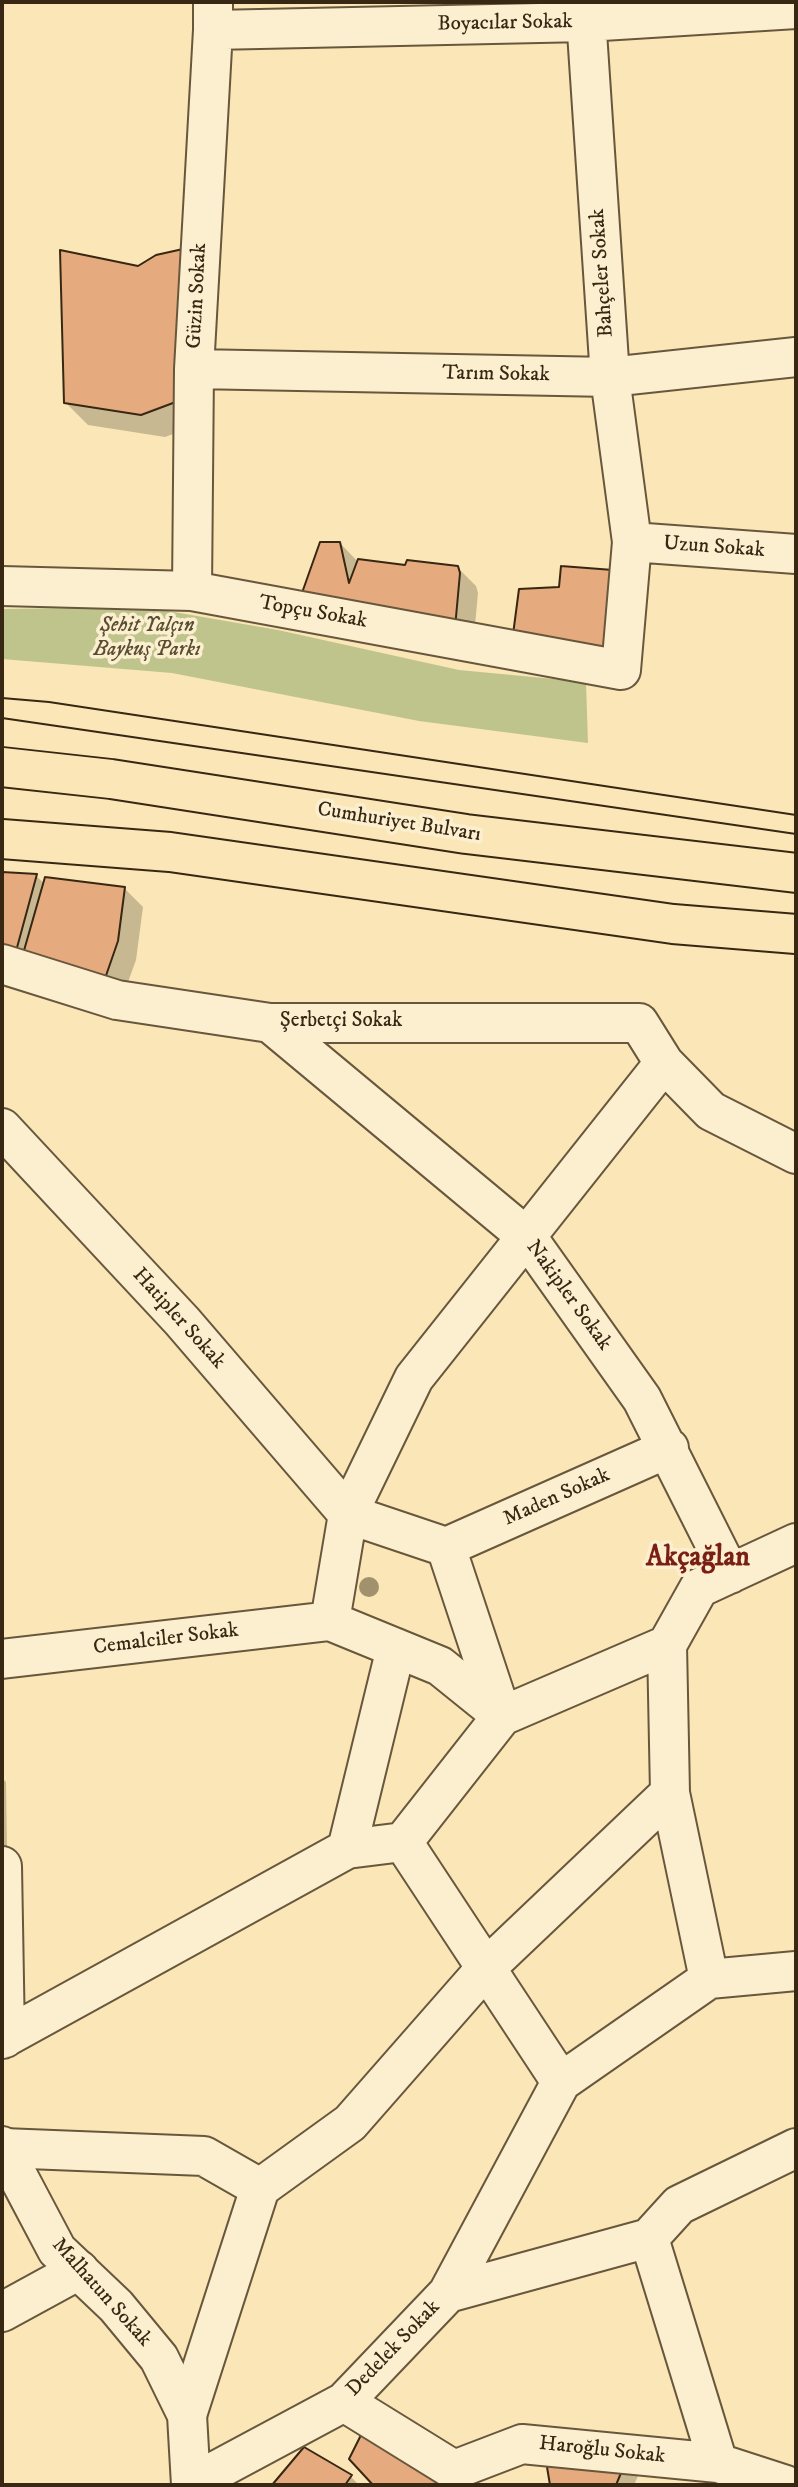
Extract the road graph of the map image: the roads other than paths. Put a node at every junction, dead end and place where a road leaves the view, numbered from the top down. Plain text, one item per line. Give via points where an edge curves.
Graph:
1 (796, 9) edge
2 (585, 12) edge
3 (213, 16) edge
4 (796, 357) edge
5 (194, 369) junction
6 (610, 377) junction
7 (632, 542) junction
8 (796, 554) edge
9 (2, 586) edge
10 (192, 591) junction
11 (2, 767) edge
12 (2, 839) edge
13 (796, 873) edge
14 (796, 934) edge
15 (2, 964) edge
16 (270, 1023) junction
17 (664, 1063) junction
18 (2, 1128) edge
19 (796, 1154) edge
20 (527, 1237) junction
21 (668, 1448) junction
22 (348, 1514) junction
23 (796, 1543) edge
24 (446, 1547) junction
25 (730, 1574) junction
26 (330, 1621) junction
27 (667, 1645) junction
28 (396, 1648) junction
29 (2, 1659) edge
30 (502, 1716) junction
31 (670, 1793) junction
32 (403, 1842) junction
33 (347, 1850) junction
34 (2, 1866) edge
35 (486, 1968) junction
36 (796, 1971) edge
37 (709, 1979) junction
38 (3, 2038) edge
39 (561, 2082) junction
40 (2, 2147) edge
41 (796, 2148) edge
42 (260, 2188) junction
43 (649, 2238) junction
44 (79, 2270) junction
45 (448, 2293) junction
46 (2, 2312) edge
47 (344, 2402) junction
48 (187, 2415) junction
49 (718, 2463) junction
50 (191, 2484) edge
51 (679, 2485) edge
52 (786, 2485) edge

1 - 2 street, Boyacılar Sokak
2 - 3 street, Boyacılar Sokak
2 - 6 street, Bahçeler Sokak
3 - 5 street, Güzin Sokak
4 - 6 street, Tarım Sokak
5 - 6 street, Tarım Sokak
5 - 10 street, Güzin Sokak
6 - 7 street, Bahçeler Sokak
7 - 8 street, Uzun Sokak
7 - 10 street, Topçu Sokak via 621,670
9 - 10 street, Topçu Sokak
11 - 13 main road, Cumhuriyet Bulvarı via 466,834
12 - 14 main road via 170,852 673,924
15 - 16 street, Şerbetçi Sokak via 117,1000
16 - 17 street, Şerbetçi Sokak via 639,1023
16 - 20 street, Nakipler Sokak
17 - 19 street via 712,1111
17 - 20 street
18 - 22 street, Hatipler Sokak via 182,1321
20 - 21 street, Nakipler Sokak via 642,1399
20 - 22 street via 414,1378
21 - 24 street, Maden Sokak
21 - 25 street, Nakipler Sokak
22 - 24 street
22 - 26 street
23 - 25 street
24 - 30 street
25 - 27 street via 699,1588
26 - 28 street
26 - 29 street, Cemalciler Sokak
27 - 30 street
27 - 31 street
28 - 30 street via 440,1666
28 - 33 street
30 - 32 street
31 - 35 street
31 - 37 street
32 - 33 street
32 - 35 street
33 - 38 street
34 - 38 street
35 - 39 street
35 - 42 street via 350,2123
36 - 37 street
37 - 39 street
39 - 45 street, Dedelek Sokak
40 - 42 street via 204,2156
40 - 44 street, Malhatun Sokak via 57,2249
41 - 43 street via 679,2205
42 - 48 street
43 - 45 street
43 - 49 street
44 - 46 street
44 - 48 street, Malhatun Sokak via 159,2358
45 - 47 street, Dedelek Sokak
47 - 49 street, Haroğlu Sokak via 454,2470 523,2444
47 - 50 street, Dedelek Sokak
48 - 50 street, Malhatun Sokak
49 - 51 street
49 - 52 street

